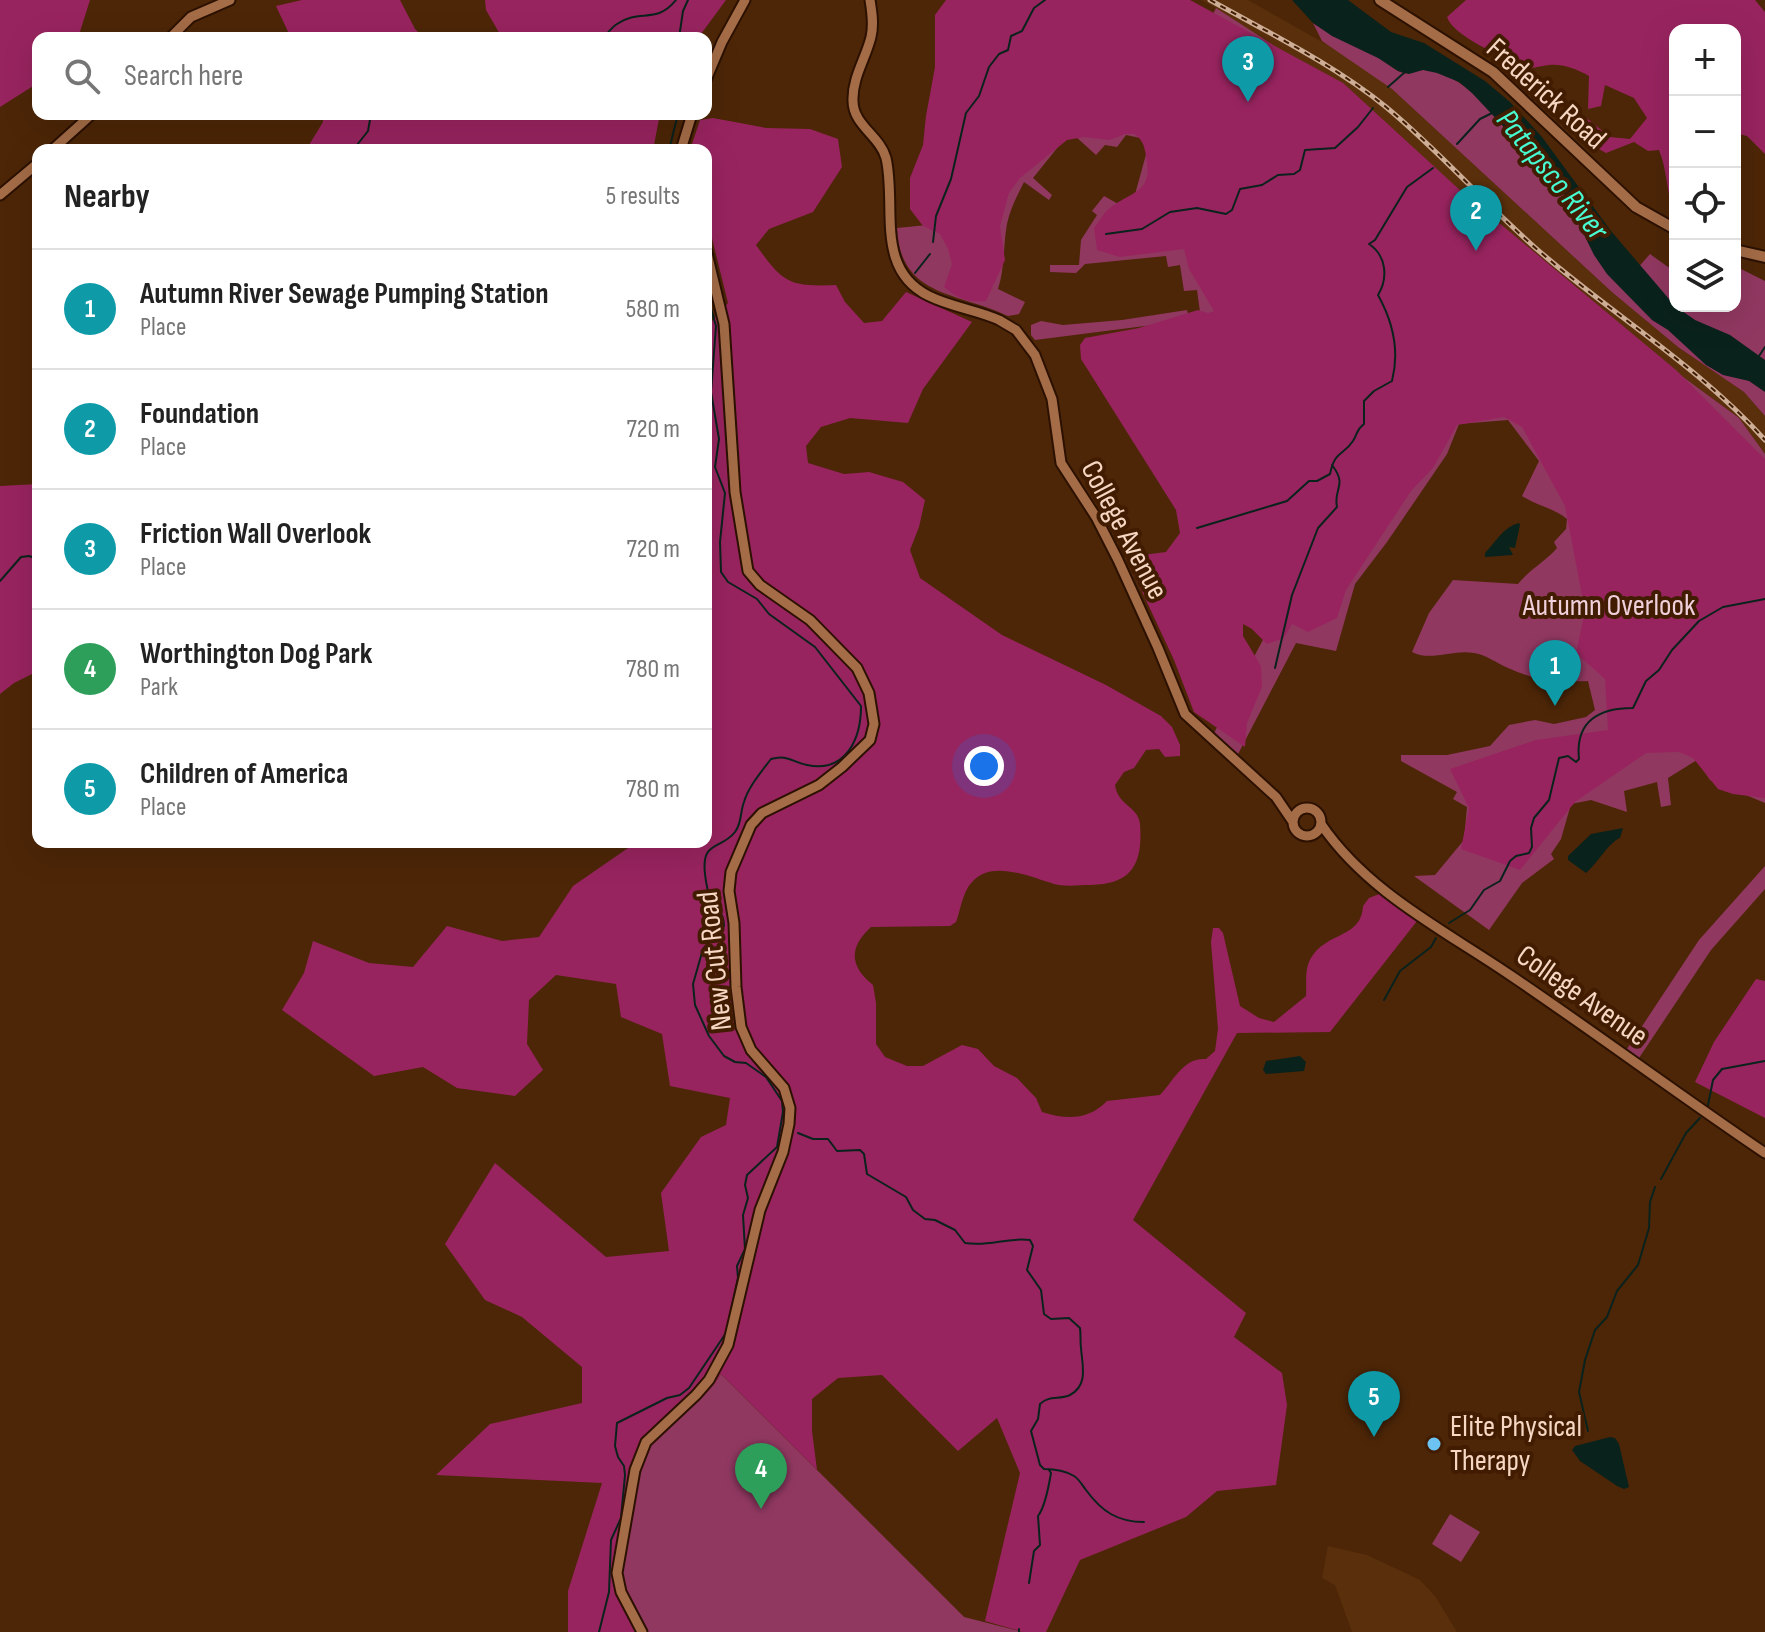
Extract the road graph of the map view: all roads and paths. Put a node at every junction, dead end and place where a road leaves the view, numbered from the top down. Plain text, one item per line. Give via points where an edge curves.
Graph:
1 (230, 0) edge
2 (745, 0) edge
3 (870, 0) edge
4 (1380, 0) edge
5 (176, 32) edge
6 (712, 66) edge
7 (85, 120) edge
8 (690, 120) edge
9 (59, 144) edge
10 (683, 144) edge
11 (32, 168) edge
12 (0, 195) edge
13 (1669, 226) edge
14 (1741, 251) edge
15 (1765, 257) edge
16 (712, 274) edge
17 (1276, 797) junction
18 (1304, 808) junction
19 (1293, 822) junction
20 (1321, 824) junction
21 (1312, 835) junction
22 (1336, 846) junction
23 (1765, 1153) edge
24 (642, 1632) edge

1 - 5 street via 191,17
2 - 6 street
3 - 17 street, College Avenue via 871,36 853,101 856,116 885,154 895,260 922,293 999,320 1029,344 1052,399 1061,463 1113,548 1185,714
4 - 13 main road, Frederick Road via 1493,72 1636,207
7 - 9 street
8 - 10 street
11 - 12 street
14 - 15 main road
16 - 24 street, New Cut Road via 724,324 735,492 748,571 810,620 857,668 869,693 874,724 870,740 842,767 819,785 762,813 751,825 731,872 741,1027 751,1050 784,1088 789,1124 760,1210 728,1345 709,1380 646,1442 635,1470 617,1573
17 - 18 street, College Avenue
17 - 19 street, College Avenue
18 - 19 street
18 - 20 street, College Avenue via 1318,812
19 - 21 street, College Avenue via 1301,835
20 - 21 street
20 - 22 street, College Avenue
21 - 22 street, College Avenue
22 - 23 street, College Avenue via 1411,911

